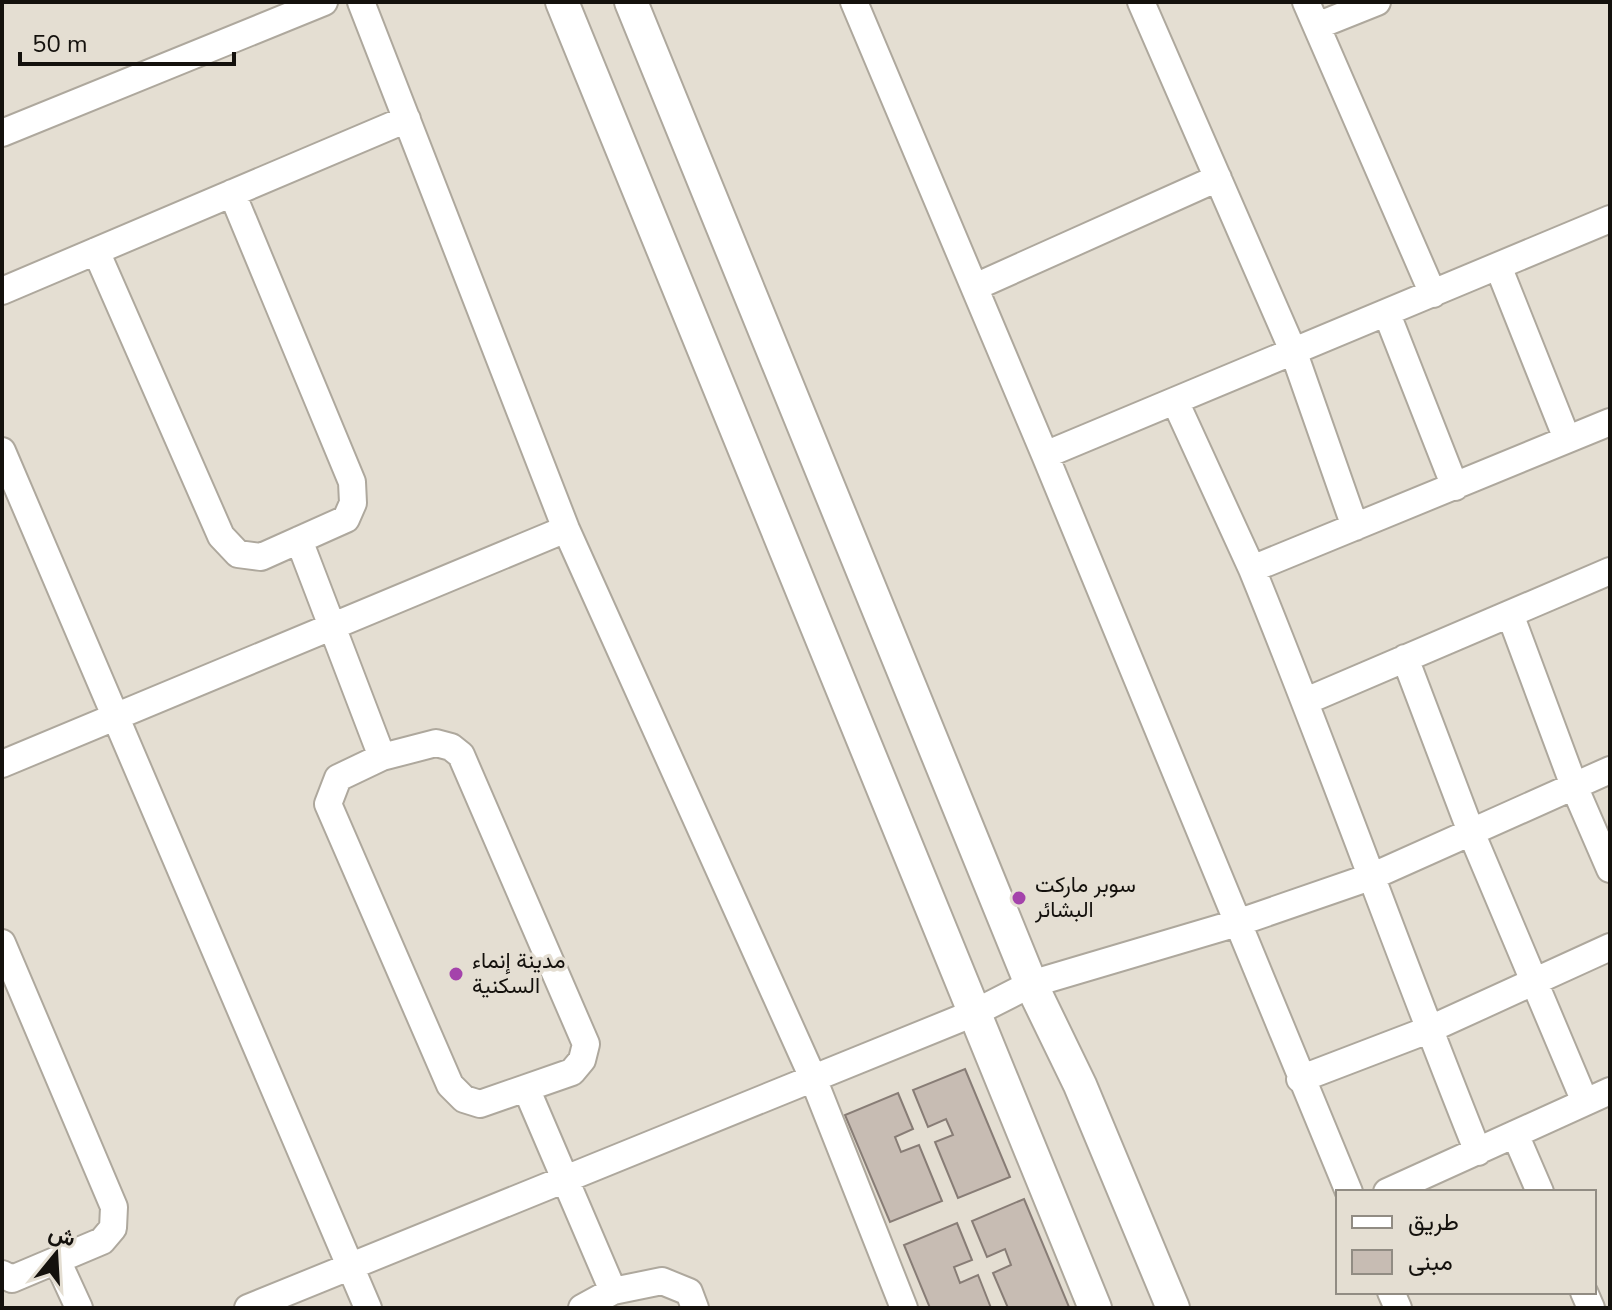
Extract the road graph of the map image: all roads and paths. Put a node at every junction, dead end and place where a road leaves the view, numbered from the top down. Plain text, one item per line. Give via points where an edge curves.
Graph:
1 (324, 2) edge
2 (361, 2) edge
3 (562, 2) edge
4 (631, 2) edge
5 (854, 2) edge
6 (1141, 2) edge
7 (1306, 2) edge
8 (1377, 2) edge
9 (1317, 26) junction
10 (407, 119) junction
11 (2, 133) edge
12 (1218, 178) junction
13 (232, 193) junction
14 (1610, 219) edge
15 (96, 251) junction
16 (1498, 266) junction
17 (975, 287) junction
18 (2, 291) edge
19 (1433, 294) junction
20 (1387, 314) junction
21 (1294, 353) junction
22 (1175, 401) junction
23 (1610, 422) edge
24 (1567, 439) junction
25 (2, 451) edge
26 (1045, 455) junction
27 (1455, 487) junction
28 (1355, 527) junction
29 (566, 529) junction
30 (299, 540) junction
31 (1252, 569) junction
32 (1610, 571) edge
33 (1510, 614) junction
34 (333, 626) junction
35 (1405, 658) junction
36 (1306, 701) junction
37 (116, 717) junction
38 (382, 757) junction
39 (2, 764) edge
40 (1610, 770) edge
41 (1574, 786) junction
42 (1471, 832) junction
43 (1610, 869) edge
44 (1373, 876) junction
45 (1237, 923) junction
46 (2, 943) edge
47 (1610, 947) edge
48 (1534, 981) junction
49 (1031, 984) junction
50 (974, 1013) junction
51 (1428, 1030) junction
52 (813, 1078) junction
53 (1300, 1079) junction
54 (526, 1088) junction
55 (1610, 1091) edge
56 (1585, 1102) junction
57 (1515, 1134) junction
58 (1478, 1152) junction
59 (565, 1178) junction
60 (1348, 1190) edge
61 (1392, 1190) edge
62 (1539, 1190) edge
63 (57, 1260) junction
64 (351, 1265) junction
65 (2, 1274) edge
66 (613, 1291) junction
67 (79, 1308) edge
68 (248, 1308) edge
69 (368, 1308) edge
70 (582, 1308) edge
71 (695, 1308) edge
72 (904, 1308) edge
73 (1095, 1308) edge
74 (1173, 1308) edge

1 - 11 street
2 - 10 street
3 - 50 street
4 - 49 street
5 - 17 street
6 - 12 street
7 - 9 street
8 - 9 street
9 - 19 street
10 - 13 street
10 - 29 street
12 - 17 street
12 - 21 street
13 - 15 street
13 - 30 street via 352,482 353,503 346,519
14 - 16 street
15 - 18 street
15 - 30 street via 221,536 238,554 261,557
16 - 19 street
16 - 24 street
17 - 26 street
19 - 20 street
20 - 21 street
20 - 27 street
21 - 22 street
21 - 28 street
22 - 26 street
22 - 31 street
23 - 24 street
24 - 27 street
25 - 37 street
26 - 45 street
27 - 28 street
28 - 31 street
29 - 34 street
29 - 52 street
30 - 34 street
31 - 36 street
32 - 33 street
33 - 35 street
33 - 41 street
34 - 37 street
34 - 38 street
35 - 36 street
35 - 42 street
36 - 44 street
37 - 39 street
37 - 64 street
38 - 54 street via 338,778 328,804 450,1085 464,1099 480,1104
38 - 54 street via 436,743 461,755 586,1044 572,1072
40 - 41 street
41 - 42 street
41 - 43 street
42 - 44 street
42 - 48 street
44 - 45 street
44 - 51 street
45 - 49 street
45 - 53 street
46 - 63 street via 114,1207 113,1228 102,1241
47 - 48 street
48 - 51 street
48 - 56 street
49 - 50 street
49 - 74 street via 1080,1085
50 - 52 street
50 - 73 street
51 - 53 street
51 - 58 street
52 - 59 street
52 - 72 street
53 - 60 street
54 - 59 street
55 - 56 street
56 - 57 street
57 - 58 street
57 - 62 street
58 - 61 street
59 - 64 street
59 - 66 street
63 - 65 street via 12,1279
63 - 67 street
64 - 68 street
64 - 69 street
66 - 70 street
66 - 71 street via 662,1281 689,1292

